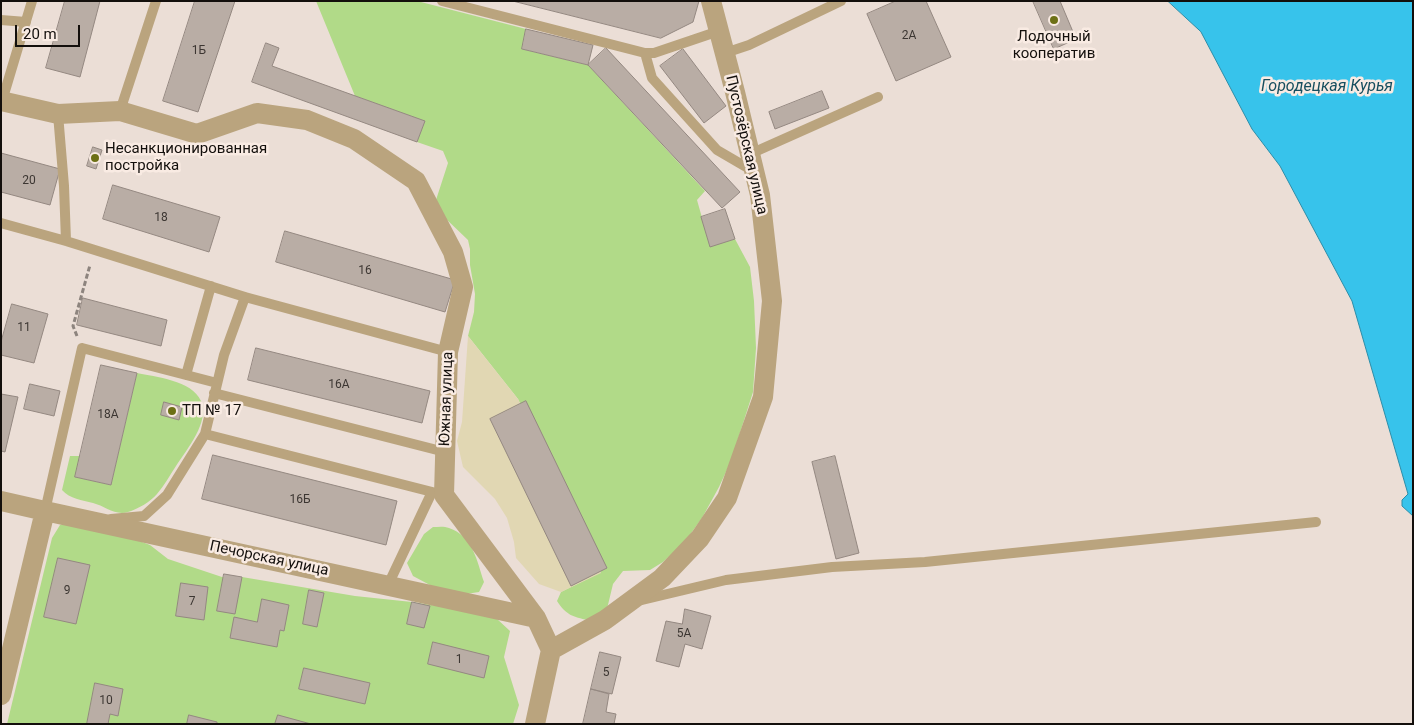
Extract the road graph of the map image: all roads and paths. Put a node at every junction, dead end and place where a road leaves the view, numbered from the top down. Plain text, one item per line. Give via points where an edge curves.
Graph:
1 (32, 1) edge
2 (156, 1) edge
3 (442, 1) edge
4 (711, 1) edge
5 (841, 1) edge
6 (1, 20) edge
7 (26, 22) junction
8 (719, 31) junction
9 (645, 53) junction
10 (725, 53) junction
11 (878, 97) dead end
12 (2, 101) edge
13 (120, 111) junction
14 (58, 114) junction
15 (752, 163) junction
16 (1, 224) edge
17 (66, 241) junction
18 (94, 250) junction
19 (211, 286) junction
20 (245, 297) junction
21 (82, 348) junction
22 (448, 352) junction
23 (186, 375) junction
24 (216, 388) junction
25 (205, 434) junction
26 (445, 452) junction
27 (438, 494) junction
28 (1, 500) edge
29 (45, 511) junction
30 (93, 521) junction
31 (1316, 522) dead end
32 (388, 585) junction
33 (628, 602) junction
34 (536, 618) junction
35 (551, 650) junction
36 (1, 695) edge
37 (535, 724) edge

1 - 7 lane
2 - 13 lane
3 - 9 lane
4 - 8 street, Пустозёрская улица
5 - 10 lane via 749,46
6 - 7 lane
7 - 12 lane
8 - 9 lane
8 - 10 street, Пустозёрская улица
9 - 15 lane via 652,78 717,150
10 - 15 street, Пустозёрская улица
11 - 15 lane
12 - 14 street, Южная улица
13 - 14 street, Южная улица
13 - 22 street, Южная улица via 197,134 257,113 307,120 354,139 416,181 453,252 463,287
14 - 17 lane
15 - 33 street, Пустозёрская улица via 760,196 772,300 763,397 727,498 700,538 662,578
16 - 17 lane
17 - 18 lane
18 - 19 lane
18 - 21 path via 73,326
19 - 20 lane
19 - 23 lane
20 - 22 lane
20 - 24 lane
21 - 23 lane
21 - 29 lane
22 - 26 street, Южная улица
23 - 24 lane
24 - 25 lane
24 - 26 lane
25 - 27 lane
25 - 30 lane via 167,495 144,516
26 - 27 street, Южная улица
27 - 32 lane
27 - 34 street
28 - 29 street, Печорская улица
29 - 30 street, Печорская улица
29 - 36 street
30 - 32 street, Печорская улица
31 - 33 lane via 925,562 832,567 726,580
32 - 34 street, Печорская улица
33 - 35 street, Пустозёрская улица via 605,620
34 - 35 street
35 - 37 street

